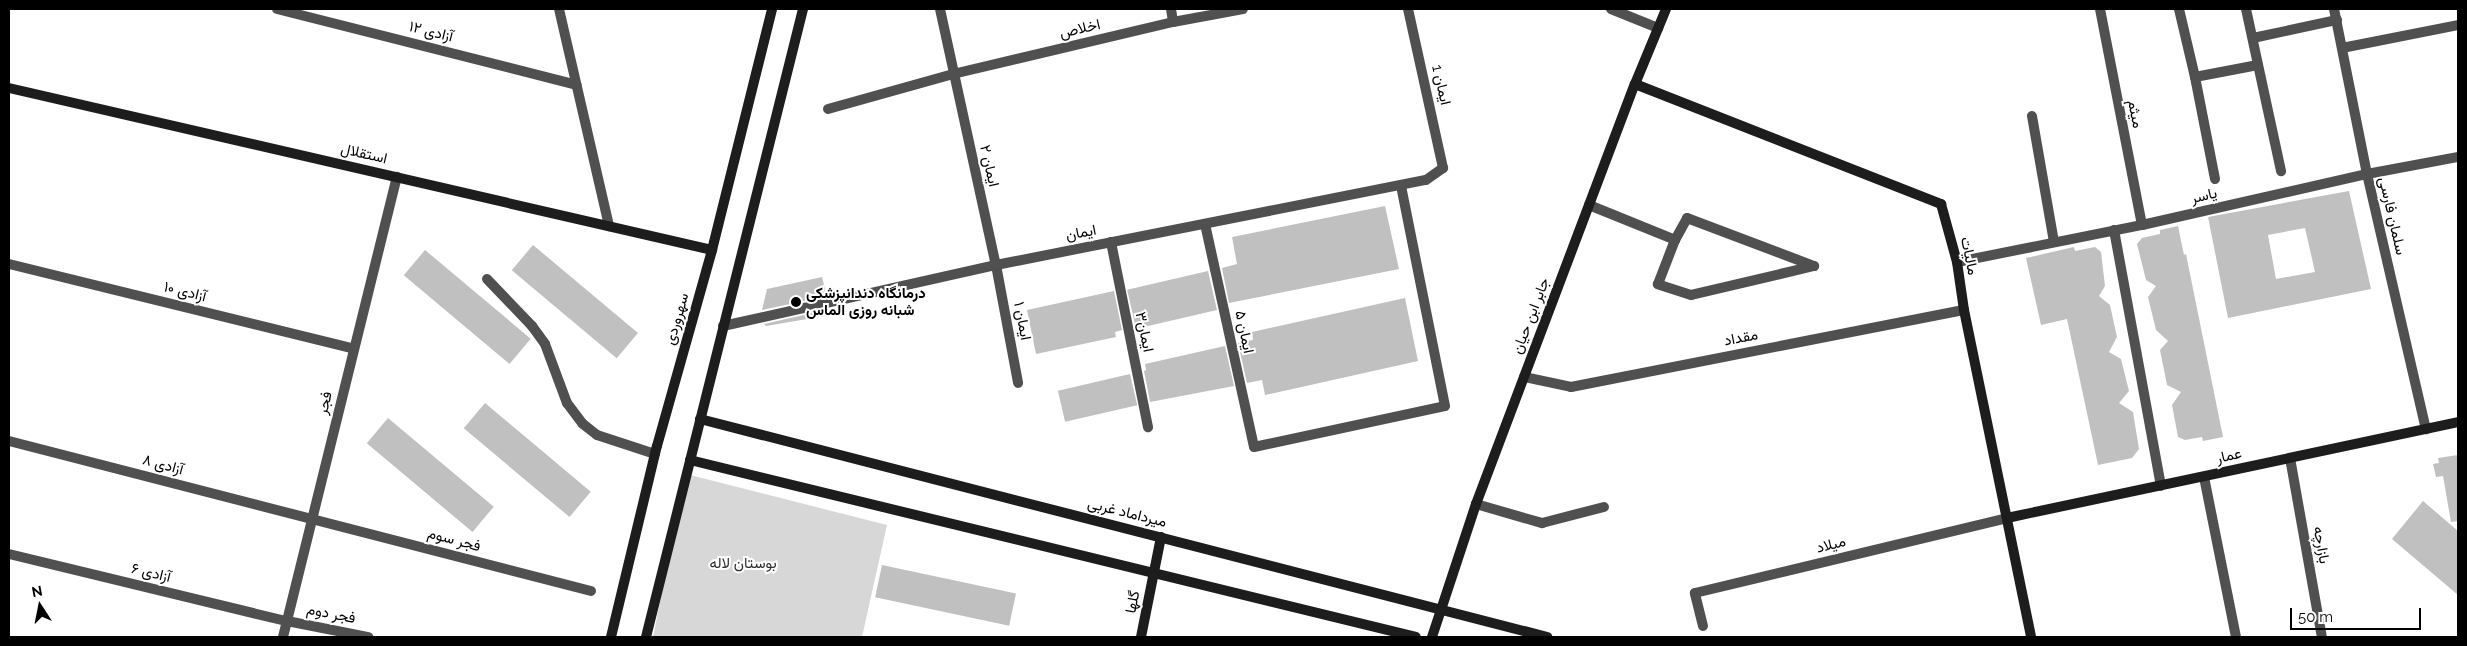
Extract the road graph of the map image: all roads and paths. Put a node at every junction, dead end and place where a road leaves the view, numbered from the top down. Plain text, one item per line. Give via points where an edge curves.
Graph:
1 (277, 9) edge
2 (559, 9) edge
3 (772, 9) edge
4 (802, 9) edge
5 (940, 9) edge
6 (1171, 9) edge
7 (1243, 9) edge
8 (1408, 9) edge
9 (1611, 9) edge
10 (1666, 9) edge
11 (2100, 9) edge
12 (2179, 9) edge
13 (2246, 9) edge
14 (2334, 9) edge
15 (2337, 20) junction
16 (1173, 22) junction
17 (2458, 25) edge
18 (1658, 28) junction
19 (2253, 38) junction
20 (2342, 48) junction
21 (2258, 65) junction
22 (953, 74) junction
23 (2195, 77) junction
24 (1635, 84) junction
25 (577, 85) junction
26 (9, 88) edge
27 (828, 109) dead end
28 (2032, 116) dead end
29 (2458, 157) edge
30 (1443, 168) joint
31 (2281, 171) dead end
32 (2367, 174) junction
33 (396, 177) junction
34 (2215, 179) dead end
35 (1401, 185) junction
36 (1589, 205) junction
37 (1205, 224) junction
38 (609, 226) junction
39 (2142, 226) junction
40 (2114, 230) junction
41 (1675, 240) junction
42 (1111, 242) junction
43 (2054, 242) junction
44 (712, 250) junction
45 (1957, 262) junction
46 (9, 264) edge
47 (996, 265) junction
48 (487, 279) dead end
49 (1964, 310) junction
50 (723, 326) junction
51 (354, 349) junction
52 (1524, 376) junction
53 (1018, 382) dead end
54 (700, 418) junction
55 (2458, 422) edge
56 (1148, 427) dead end
57 (2426, 429) junction
58 (9, 440) edge
59 (655, 454) junction
60 (2290, 458) junction
61 (690, 460) junction
62 (2204, 477) junction
63 (2161, 486) junction
64 (1476, 504) junction
65 (1604, 507) dead end
66 (2007, 518) junction
67 (310, 519) junction
68 (1161, 537) junction
69 (9, 554) edge
70 (1154, 573) junction
71 (591, 591) dead end
72 (1442, 609) junction
73 (287, 621) junction
74 (1703, 626) dead end
75 (283, 637) edge
76 (368, 637) edge
77 (611, 637) edge
78 (646, 637) edge
79 (1141, 637) edge
80 (1416, 637) edge
81 (1432, 637) edge
82 (1547, 637) edge
83 (2031, 637) edge
84 (2236, 637) edge
85 (2322, 637) edge

1 - 25 street, آزادی ۱۲
2 - 25 street
3 - 44 street, سهروردی
4 - 50 street
5 - 22 street, ایمان ۲
6 - 16 street
7 - 16 street, اخلاص
8 - 30 street, ایمان 1
9 - 18 street
10 - 18 street, جابر ابن حیان
11 - 39 street, میثم
12 - 23 street
13 - 19 street
14 - 15 street, سلمان فارسی
15 - 19 street
15 - 20 street, سلمان فارسی
16 - 22 street, اخلاص
17 - 20 street
18 - 24 street, جابر ابن حیان
19 - 21 street
20 - 32 street, سلمان فارسی
21 - 23 street
21 - 31 street
22 - 27 street, اخلاص
22 - 47 street, ایمان ۲
23 - 34 street
24 - 36 street, جابر ابن حیان
24 - 45 street, مالیات via 1942,204
25 - 38 street
26 - 33 street, استقلال
28 - 43 street
29 - 32 street, یاسر
30 - 35 street, ایمان via 1426,180
32 - 39 street, یاسر
32 - 57 street, سلمان فارسی
33 - 38 street, استقلال
33 - 51 street, فجر
35 - 37 street, ایمان
35 - 37 street, ایمان ۵ via 1445,406 1254,447
36 - 41 street
36 - 52 street, جابر ابن حیان
37 - 42 street, ایمان
38 - 44 street, استقلال
39 - 40 street, یاسر
40 - 43 street, یاسر
40 - 63 street
41 - 41 street via 1688,218 1814,266 1691,295 1658,284
42 - 47 street, ایمان
42 - 56 street, ایمان۳
43 - 45 street, یاسر
44 - 59 street, سهروردی
45 - 49 street, مالیات
46 - 51 street, آزادی ۱۰
47 - 50 street, ایمان
47 - 53 street, ایمان ۱
48 - 59 street via 545,344 567,403 583,424 597,435
49 - 52 street, مقداد via 1571,387
49 - 66 street, مالیات
50 - 54 street
51 - 67 street, فجر
52 - 64 street, جابر ابن حیان
54 - 61 street
54 - 68 street, میرداماد غربی
55 - 57 street, عمار
57 - 60 street, عمار
58 - 67 street, آزادی ۸
59 - 77 street, سهروردی
60 - 62 street, عمار
60 - 85 street, بازارچه
61 - 70 street
61 - 78 street
62 - 63 street, عمار
62 - 84 street
63 - 66 street, عمار
64 - 65 street via 1542,523
64 - 72 street, جابر ابن حیان
66 - 74 street, میلاد via 1695,593
66 - 83 street, مالیات
67 - 71 street, فجر سوم
67 - 73 street, فجر
68 - 70 street, گلها
68 - 72 street, میرداماد غربی
69 - 73 street, آزادی ۶
70 - 79 street, گلها
70 - 80 street
72 - 81 street, جابر ابن حیان
72 - 82 street, میرداماد غربی
73 - 75 street, فجر
73 - 76 street, فجر دوم

